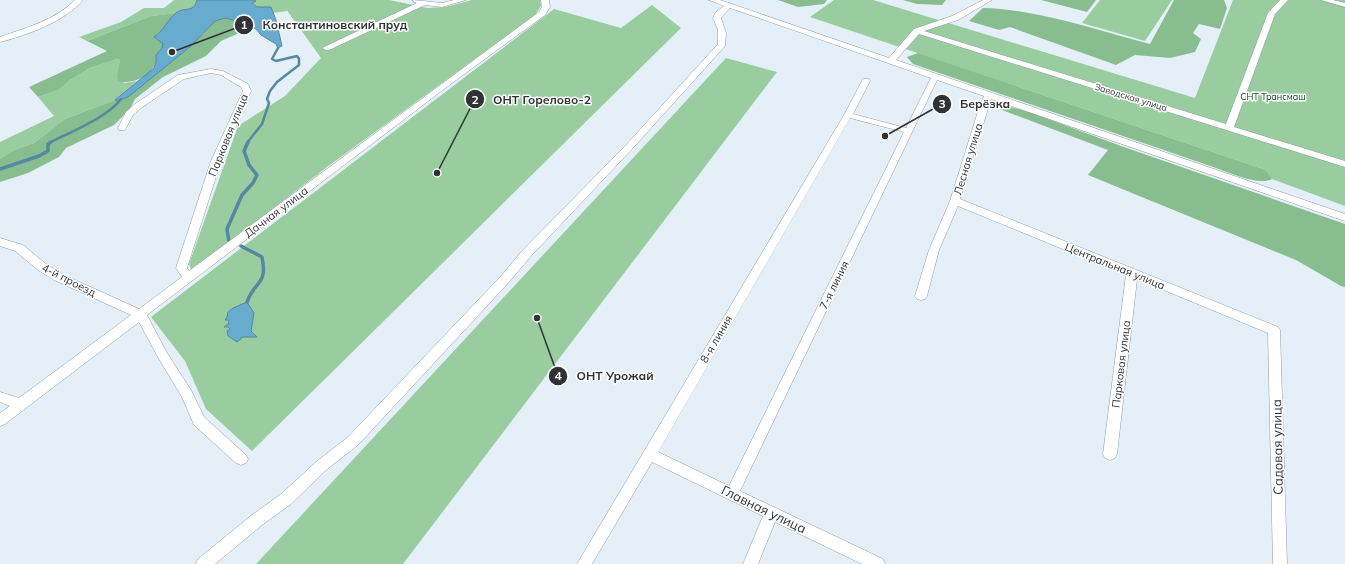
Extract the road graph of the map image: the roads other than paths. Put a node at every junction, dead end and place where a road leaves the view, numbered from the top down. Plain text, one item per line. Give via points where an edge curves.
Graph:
1 (79, 0) edge
2 (411, 0) edge
3 (462, 0) edge
4 (545, 0) edge
5 (712, 0) edge
6 (988, 0) edge
7 (1284, 0) edge
8 (1324, 0) edge
9 (423, 3) junction
10 (1345, 5) edge
11 (729, 6) junction
12 (917, 31) junction
13 (0, 40) edge
14 (326, 48) dead end
15 (891, 61) junction
16 (935, 76) junction
17 (866, 81) dead end
18 (990, 95) junction
19 (848, 115) junction
20 (122, 128) dead end
21 (1228, 128) junction
22 (909, 131) junction
23 (1345, 164) edge
24 (955, 201) junction
25 (1345, 218) edge
26 (0, 242) edge
27 (1132, 274) junction
28 (188, 278) junction
29 (921, 296) dead end
30 (141, 315) junction
31 (1274, 330) joint
32 (0, 397) edge
33 (21, 404) junction
34 (0, 420) edge
35 (1110, 454) dead end
36 (650, 455) junction
37 (241, 459) dead end
38 (732, 494) junction
39 (772, 513) junction
40 (203, 564) edge
41 (584, 564) edge
42 (750, 564) edge
43 (878, 564) edge
44 (1280, 564) edge

1 - 13 street via 60,15
2 - 9 street
3 - 9 street via 442,5
4 - 28 street, Дачная улица via 546,7 542,13
5 - 11 street
6 - 12 street via 955,18
7 - 21 street via 1272,13
8 - 10 street
9 - 14 street
11 - 15 street
11 - 40 street via 717,18 724,36 722,44 406,385 353,441 321,466 286,499
12 - 15 street
12 - 21 street, Заводская улица
15 - 16 street
16 - 18 street
16 - 22 street, 7-я линия
17 - 19 street, 8-я линия
18 - 24 street, Лесная улица via 984,105
18 - 25 street
19 - 22 street
19 - 36 street, 8-я линия
20 - 28 street, Парковая улица via 129,114 138,106 181,77 211,71 224,73 245,86 247,91 216,161 181,268
21 - 23 street, Заводская улица
22 - 38 street, 7-я линия
24 - 27 street, Центральная улица
24 - 29 street, Лесная улица via 934,250
26 - 30 street, 4-й проезд via 19,248 58,277
27 - 31 street, Центральная улица
27 - 35 street, Парковая улица
28 - 30 street, Дачная улица
30 - 33 street, Дачная улица
30 - 37 street via 187,394 199,421
31 - 44 street, Садовая улица
32 - 33 street
33 - 34 street, Дачная улица
36 - 38 street, Главная улица
36 - 41 street, 8-я линия
38 - 39 street, Главная улица
39 - 42 street
39 - 43 street, Главная улица

